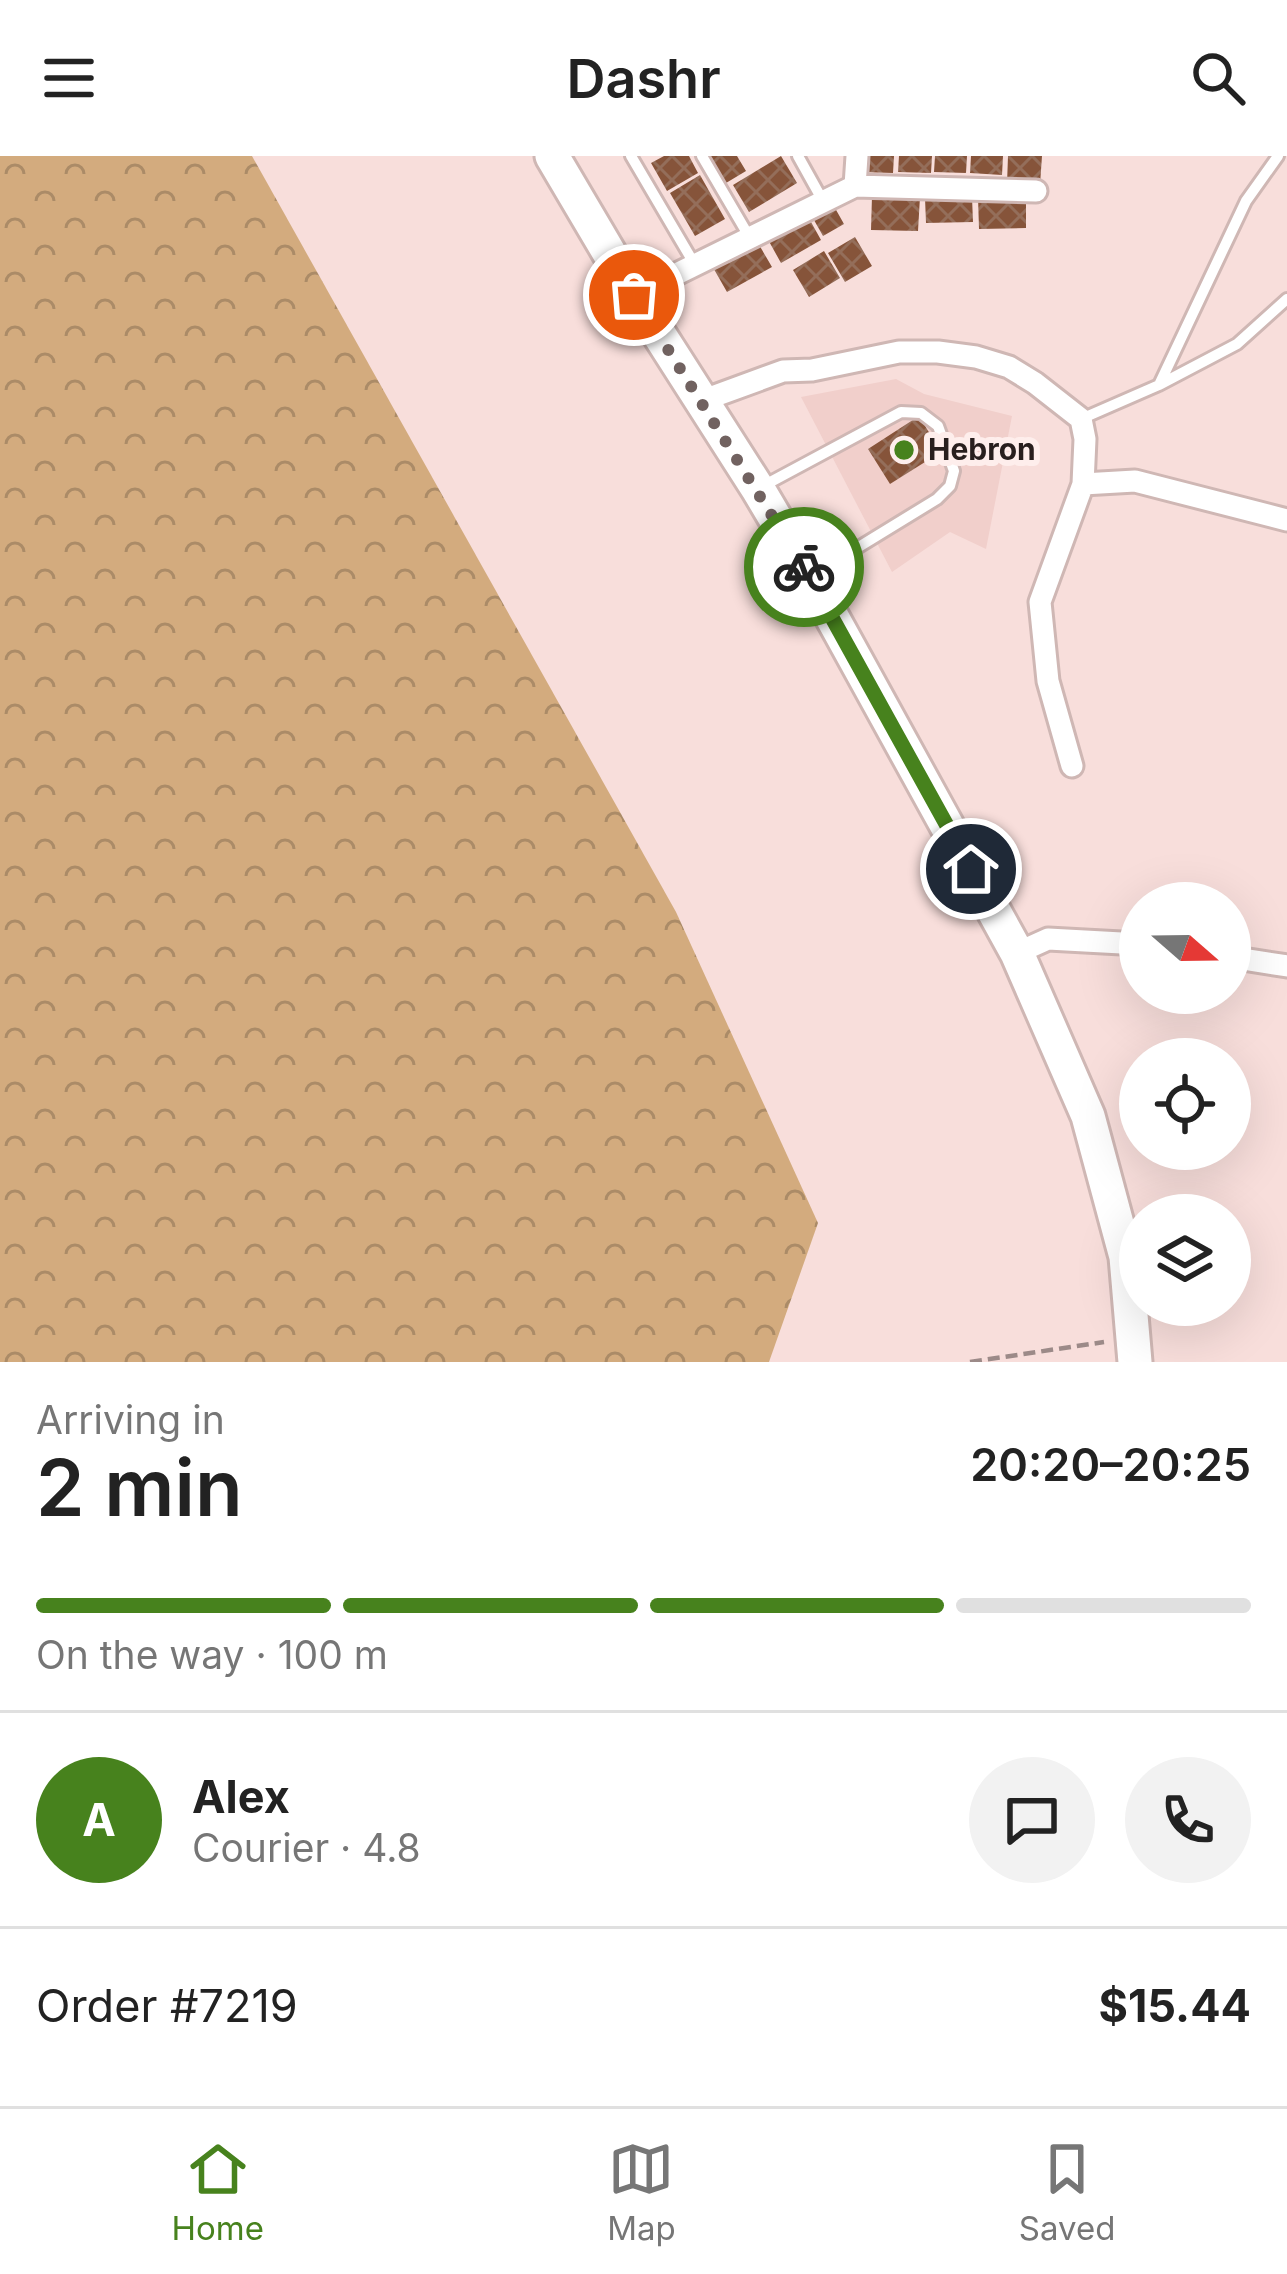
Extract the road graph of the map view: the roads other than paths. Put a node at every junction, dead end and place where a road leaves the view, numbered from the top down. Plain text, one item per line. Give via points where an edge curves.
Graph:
1 (631, 156) edge
2 (702, 156) edge
3 (798, 156) edge
4 (857, 156) edge
5 (1278, 156) edge
6 (559, 160) edge
7 (855, 186) junction
8 (1036, 191) dead end
9 (823, 201) junction
10 (750, 238) junction
11 (694, 265) junction
12 (634, 295) junction
13 (1287, 298) edge
14 (1159, 385) junction
15 (701, 401) junction
16 (1081, 419) junction
17 (1083, 484) junction
18 (758, 489) junction
19 (1287, 520) edge
20 (810, 577) junction
21 (1072, 766) dead end
22 (1119, 943) edge
23 (1017, 953) junction
24 (1251, 960) edge
25 (1287, 966) edge
26 (1134, 1350) edge

1 - 11 lane
2 - 10 lane
3 - 9 lane
4 - 7 street
5 - 14 lane via 1246,201
6 - 12 main road
7 - 8 street
7 - 9 street
9 - 10 street
10 - 11 street
11 - 12 street
12 - 15 main road
13 - 14 lane via 1237,344
14 - 16 lane
15 - 16 street via 783,371 938,352 1009,367
15 - 18 main road
16 - 17 street
17 - 19 street via 1135,481
17 - 21 street via 1040,602 1048,681
18 - 20 main road
18 - 20 lane via 901,412 921,412 938,426 954,471 950,486
20 - 23 main road
22 - 23 street via 1048,939
23 - 26 main road via 1088,1116 1126,1257
24 - 25 street

